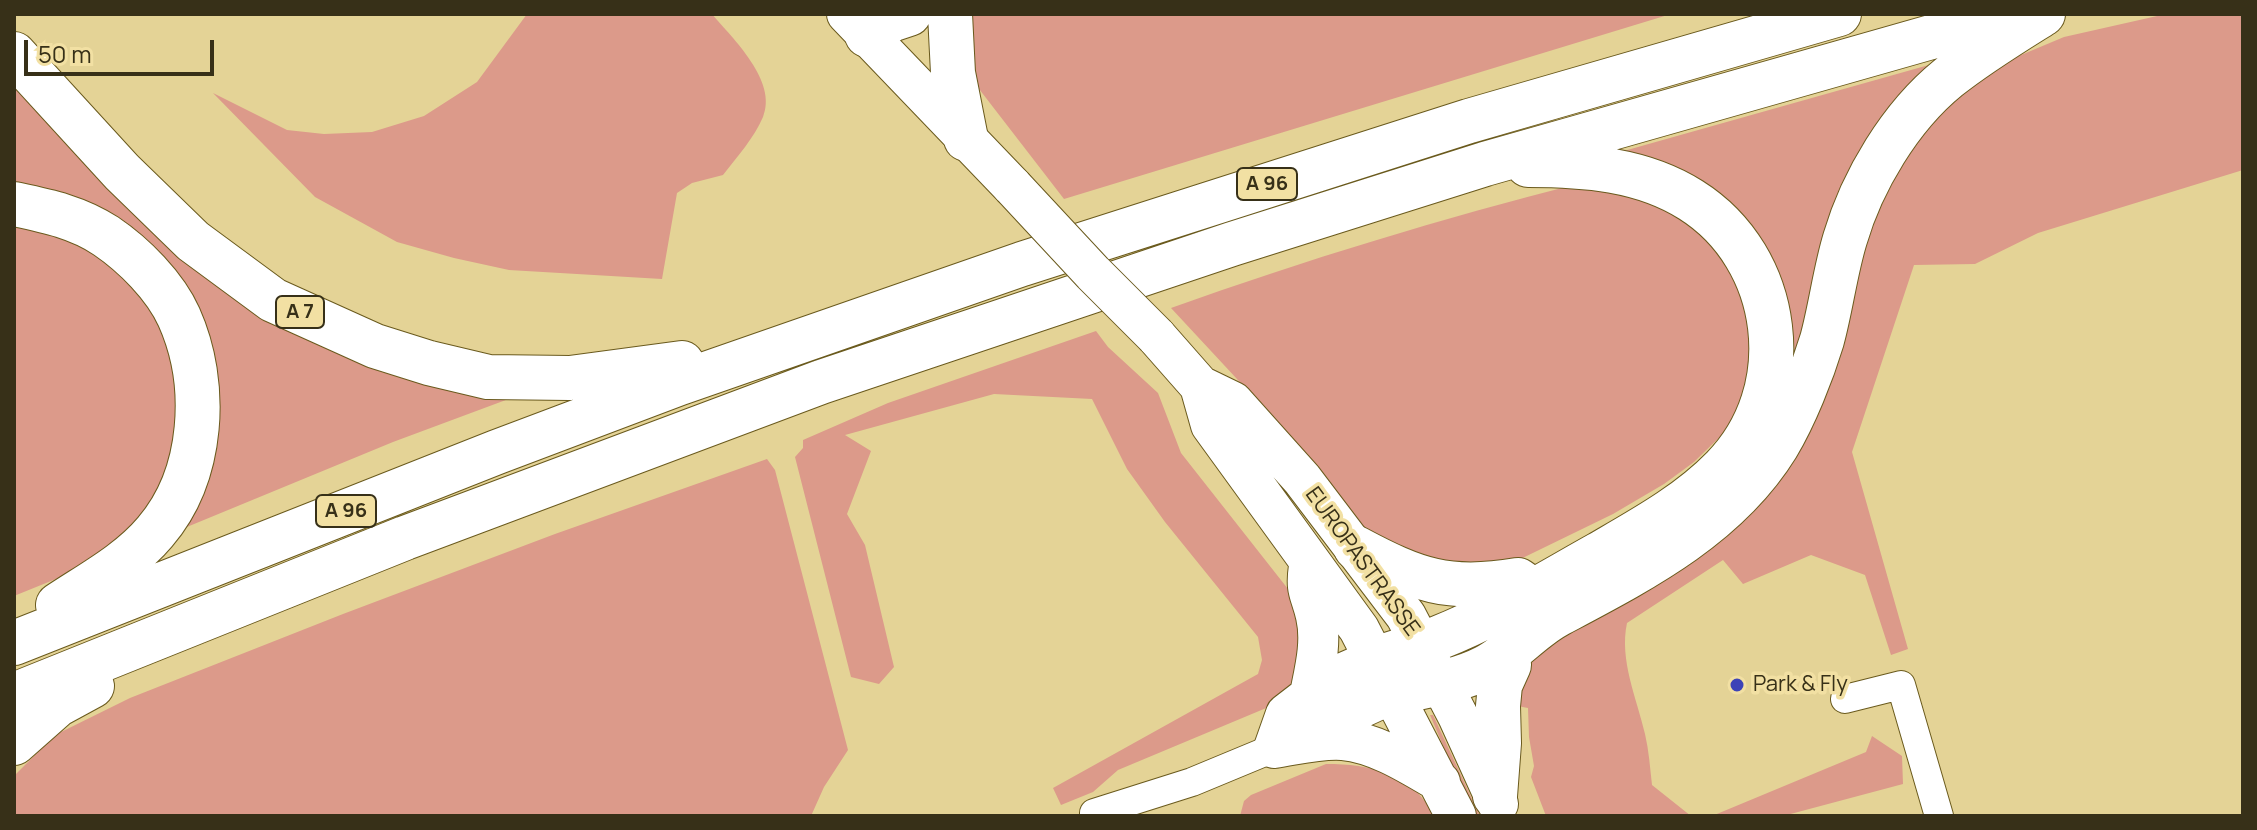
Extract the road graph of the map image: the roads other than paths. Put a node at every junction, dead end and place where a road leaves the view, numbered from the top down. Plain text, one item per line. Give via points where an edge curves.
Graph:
1 (909, 14) edge
2 (950, 14) edge
3 (1839, 14) edge
4 (2012, 14) edge
5 (2043, 14) edge
6 (866, 21) edge
7 (14, 54) edge
8 (966, 139) junction
9 (1485, 164) junction
10 (14, 204) edge
11 (677, 374) junction
12 (1200, 386) junction
13 (1356, 548) junction
14 (1310, 558) junction
15 (1533, 590) junction
16 (239, 604) junction
17 (14, 635) edge
18 (14, 643) edge
19 (1420, 644) junction
20 (1508, 652) junction
21 (1384, 676) junction
22 (1441, 683) junction
23 (1310, 694) junction
24 (14, 695) edge
25 (1845, 699) dead end
26 (14, 743) edge
27 (1274, 748) junction
28 (1448, 799) edge
29 (1499, 806) edge
30 (1094, 813) dead end
31 (1939, 816) edge

1 - 6 highway
2 - 8 highway via 953,73
3 - 11 highway, A 96 via 1469,121 1022,264 802,342
4 - 9 highway, A 96
5 - 20 highway via 1946,80 1887,148 1856,205 1822,340 1802,391 1777,445 1746,488 1651,565 1542,623
6 - 8 main road, EUROPASTRASSE
7 - 11 highway, A 7 via 193,241 273,300 375,346 488,377
8 - 12 main road, EUROPASTRASSE, bridge
9 - 15 highway via 1604,169 1645,178 1689,199 1711,214 1748,259 1771,323 1771,371 1762,411 1723,469 1653,523
9 - 16 highway, A 96 via 821,382
10 - 17 highway via 85,224 156,282 187,340 196,383 197,427 181,492 156,532 125,561
11 - 18 highway, A 96
12 - 13 main road, EUROPASTRASSE via 1233,402
12 - 14 main road, EUROPASTRASSE via 1211,425
13 - 15 highway via 1429,581 1473,586 1518,580
13 - 19 main road, EUROPASTRASSE
14 - 21 main road, EUROPASTRASSE
14 - 23 main road via 1306,586 1319,641
15 - 19 highway
16 - 24 highway, A 96
16 - 26 highway via 57,705
19 - 21 highway
19 - 22 main road, EUROPASTRASSE
20 - 22 highway via 1488,666
20 - 29 highway via 1498,706
21 - 22 highway
21 - 23 main road via 1334,677
21 - 27 main road
21 - 28 main road, EUROPASTRASSE
22 - 29 main road, EUROPASTRASSE
23 - 27 main road via 1286,714
25 - 31 street via 1901,685
27 - 28 main road via 1342,740 1368,746 1406,762
27 - 30 street via 1192,782

